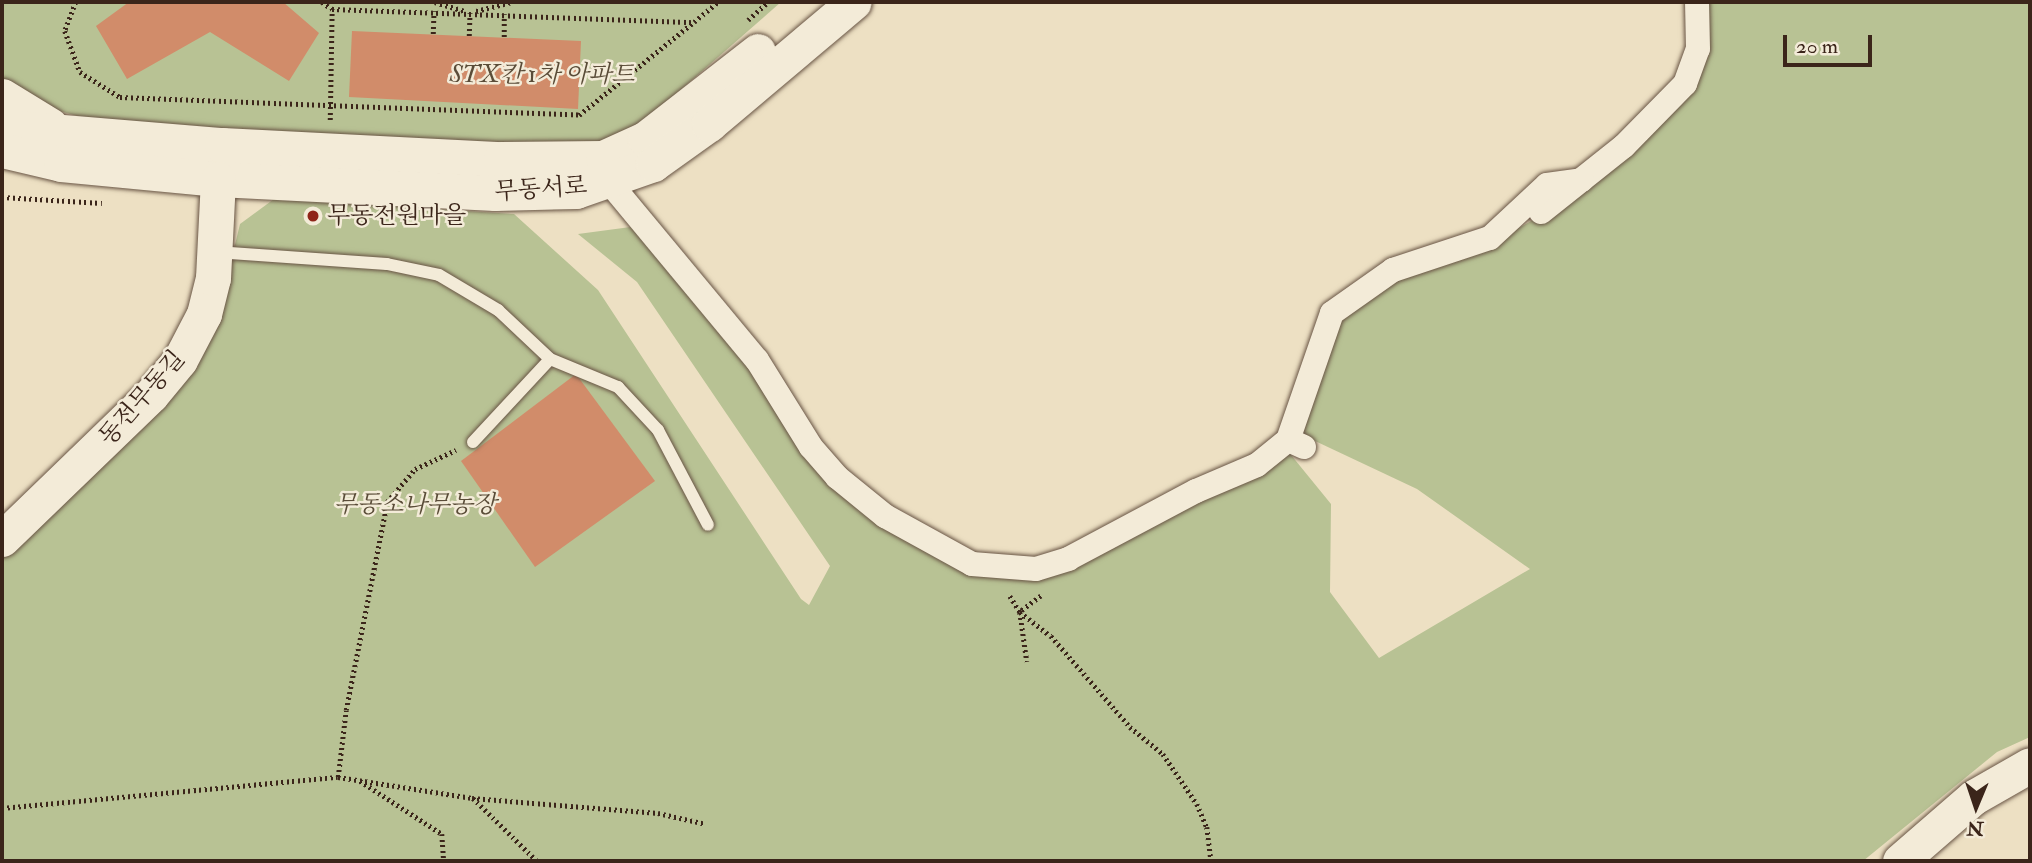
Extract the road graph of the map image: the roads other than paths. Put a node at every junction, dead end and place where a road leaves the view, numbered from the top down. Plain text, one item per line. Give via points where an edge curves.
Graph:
1 (817, 2) edge
2 (854, 2) edge
3 (1697, 2) edge
4 (2, 96) edge
5 (2, 127) edge
6 (61, 131) junction
7 (2, 150) edge
8 (218, 179) junction
9 (1582, 180) junction
10 (609, 182) junction
11 (1541, 212) dead end
12 (216, 252) junction
13 (550, 359) junction
14 (472, 442) road end
15 (708, 525) dead end
16 (2, 539) edge
17 (2030, 765) edge
18 (1900, 861) edge

1 - 6 main road, 무동서로 via 655,131 603,158 562,162 501,159 222,145
2 - 10 main road, 무동서로 via 709,124 653,164
3 - 9 street via 1698,49 1685,84 1664,109
4 - 6 main road
5 - 6 main road, 무동서로
7 - 8 main road, 무동서로 via 61,164
8 - 10 main road, 무동서로 via 495,193 576,191
8 - 12 main road, 동전무동길
9 - 10 street via 1547,185 1490,238 1393,270 1332,313 1296,444 1068,559 1036,569 972,564 885,516 837,477 811,447 757,360
9 - 11 street
12 - 13 lane via 387,264 439,275 498,310
12 - 16 main road, 동전무동길 via 204,314 180,360 151,395
13 - 14 lane
13 - 15 lane via 618,387 658,430
17 - 18 main road via 1974,797

